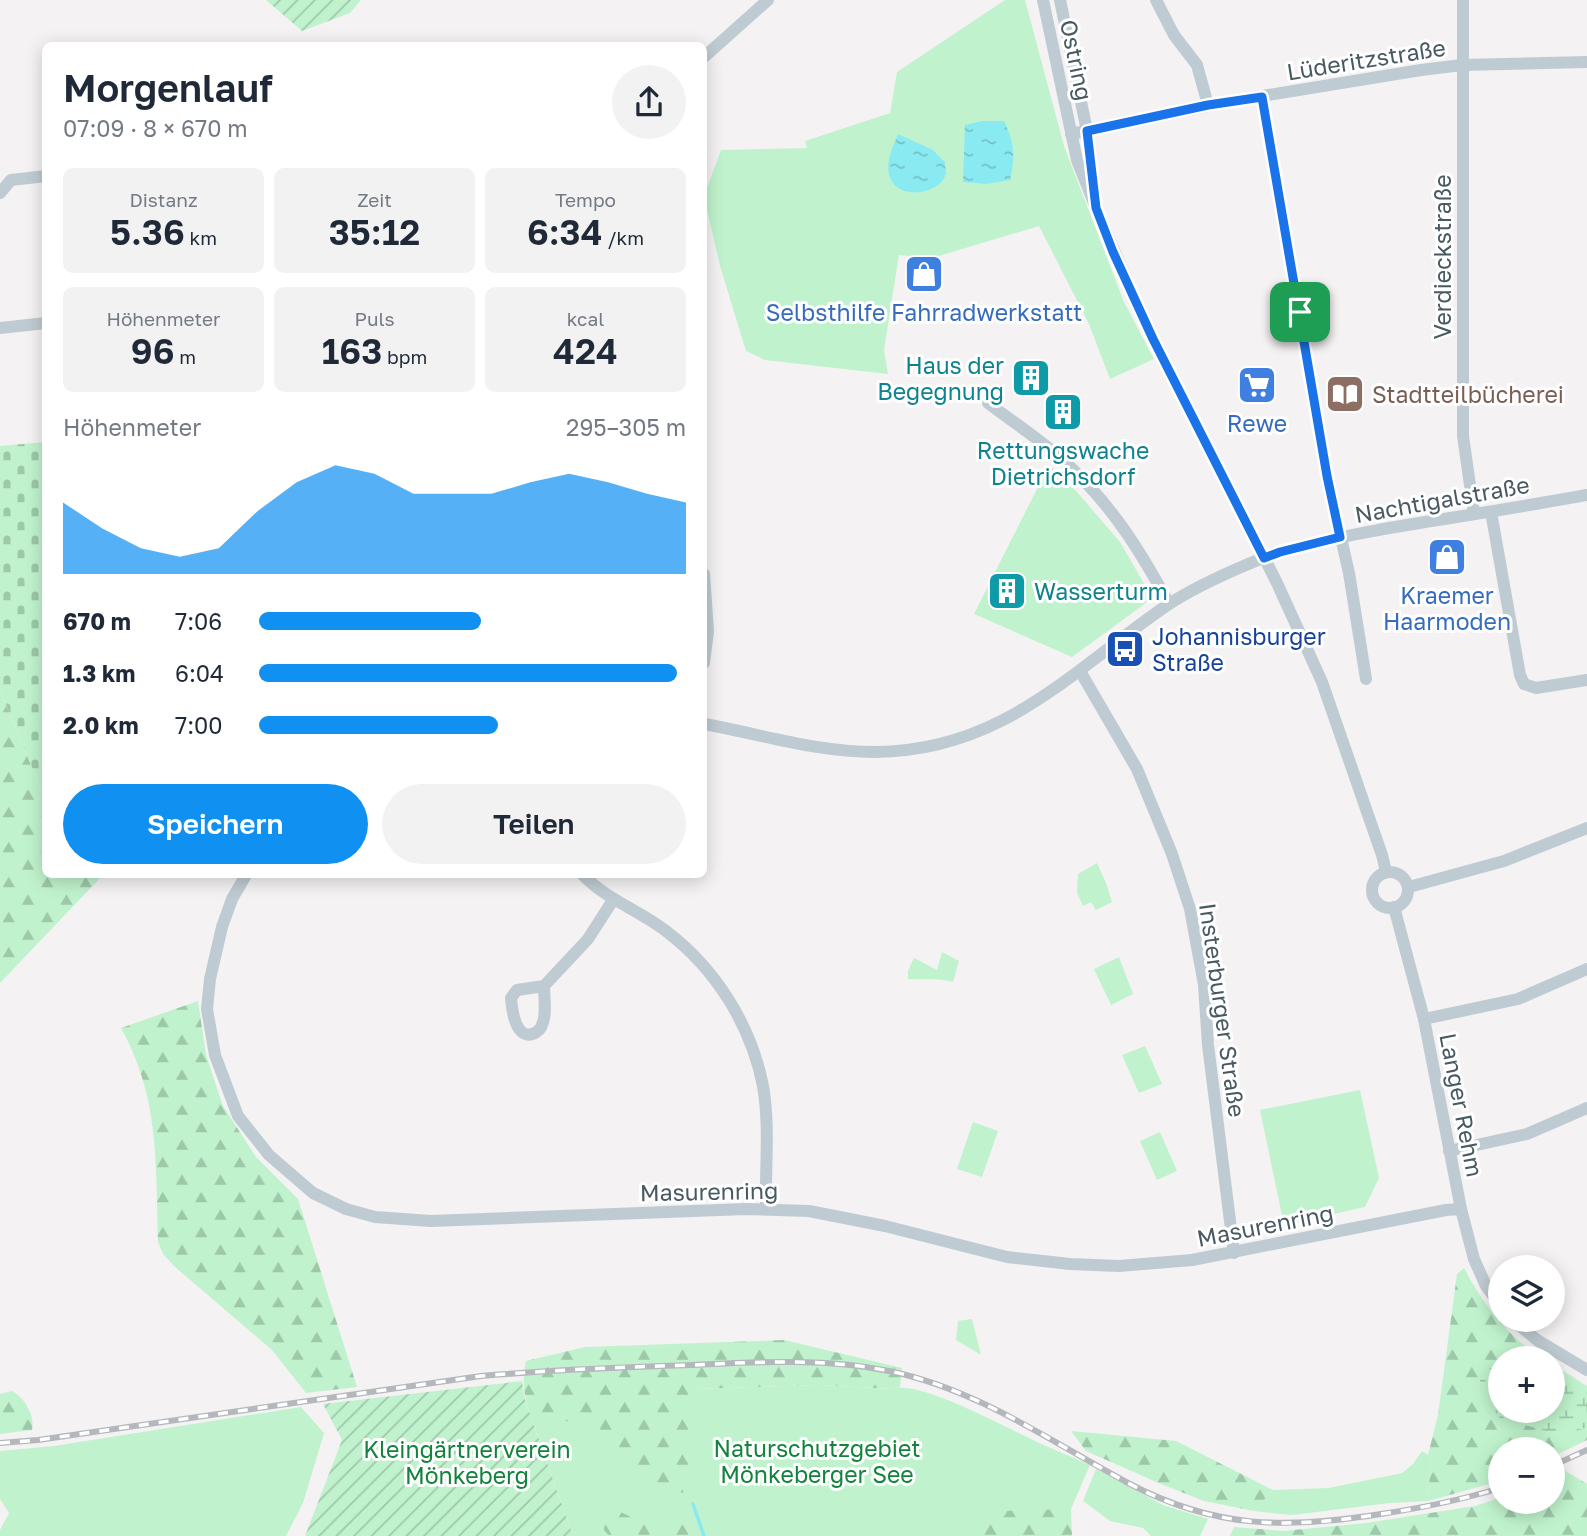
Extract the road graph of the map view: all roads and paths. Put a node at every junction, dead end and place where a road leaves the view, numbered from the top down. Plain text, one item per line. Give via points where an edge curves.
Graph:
1 (768, 0) edge
2 (1043, 0) edge
3 (1060, 0) edge
4 (1156, 0) edge
5 (1464, 0) edge
6 (707, 54) edge
7 (1587, 62) edge
8 (1462, 65) junction
9 (1262, 97) junction
10 (1208, 105) junction
11 (1087, 131) junction
12 (1071, 134) junction
13 (42, 176) edge
14 (0, 193) edge
15 (1096, 208) junction
16 (42, 323) edge
17 (0, 328) edge
18 (988, 403) dead end
19 (1587, 495) edge
20 (1492, 512) junction
21 (1474, 513) junction
22 (1340, 537) junction
23 (1264, 558) junction
24 (1169, 604) junction
25 (707, 617) edge
26 (707, 639) edge
27 (1080, 671) junction
28 (1366, 679) dead end
29 (1587, 680) edge
30 (707, 724) edge
31 (1587, 828) edge
32 (1386, 872) junction
33 (244, 878) edge
34 (587, 878) edge
35 (1409, 887) junction
36 (613, 900) junction
37 (1394, 907) junction
38 (1587, 969) edge
39 (544, 986) dead end
40 (1424, 1019) junction
41 (1587, 1108) edge
42 (1449, 1151) junction
43 (766, 1208) junction
44 (1461, 1209) junction
45 (1234, 1252) junction
46 (1488, 1289) edge
47 (1527, 1332) edge
48 (1587, 1370) edge

1 - 6 street
2 - 12 street, Ostring
3 - 11 street, Ostring
4 - 10 street via 1202,75
5 - 8 street, Verdieckstraße
7 - 8 street, Lüderitzstraße
8 - 9 street, Lüderitzstraße
8 - 21 street, Verdieckstraße via 1463,436
9 - 10 street, Lüderitzstraße
9 - 22 street
10 - 11 street, Lüderitzstraße
11 - 12 street, Lüderitzstraße
11 - 15 street, Ostring
12 - 15 street, Ostring
13 - 14 street via 10,180
15 - 23 street, Ostring via 1143,318
16 - 17 street
18 - 24 street via 1064,461 1105,502 1140,551
19 - 20 street, Nachtigalstraße
20 - 21 street, Nachtigalstraße
20 - 29 street via 1524,684 1536,688
21 - 22 street, Nachtigalstraße
22 - 23 street, Nachtigalstraße
22 - 28 street
23 - 24 street
23 - 32 street via 1321,682
24 - 27 street
25 - 26 street
27 - 30 street via 1014,716 968,735 911,749 818,748
27 - 45 street, Insterburger Straße via 1137,769 1190,909 1204,985
31 - 35 street via 1504,861
32 - 35 street via 1403,876
32 - 37 street via 1373,883 1373,894 1383,906
33 - 43 street, Masurenring via 222,927 210,979 207,1009 215,1055 238,1116 269,1155 313,1193 346,1209 375,1216 431,1221
34 - 36 street
35 - 37 street via 1407,897
36 - 39 street via 589,939
36 - 43 street via 642,914 688,949 736,1012 762,1086
37 - 40 street, Langer Rehm
38 - 40 street via 1518,999
40 - 42 street, Langer Rehm
41 - 42 street via 1527,1134
42 - 44 street, Langer Rehm
43 - 45 street, Masurenring via 836,1215 1007,1257 1070,1264 1131,1265
44 - 45 street, Masurenring
44 - 46 street, Langer Rehm via 1474,1259
47 - 48 street

